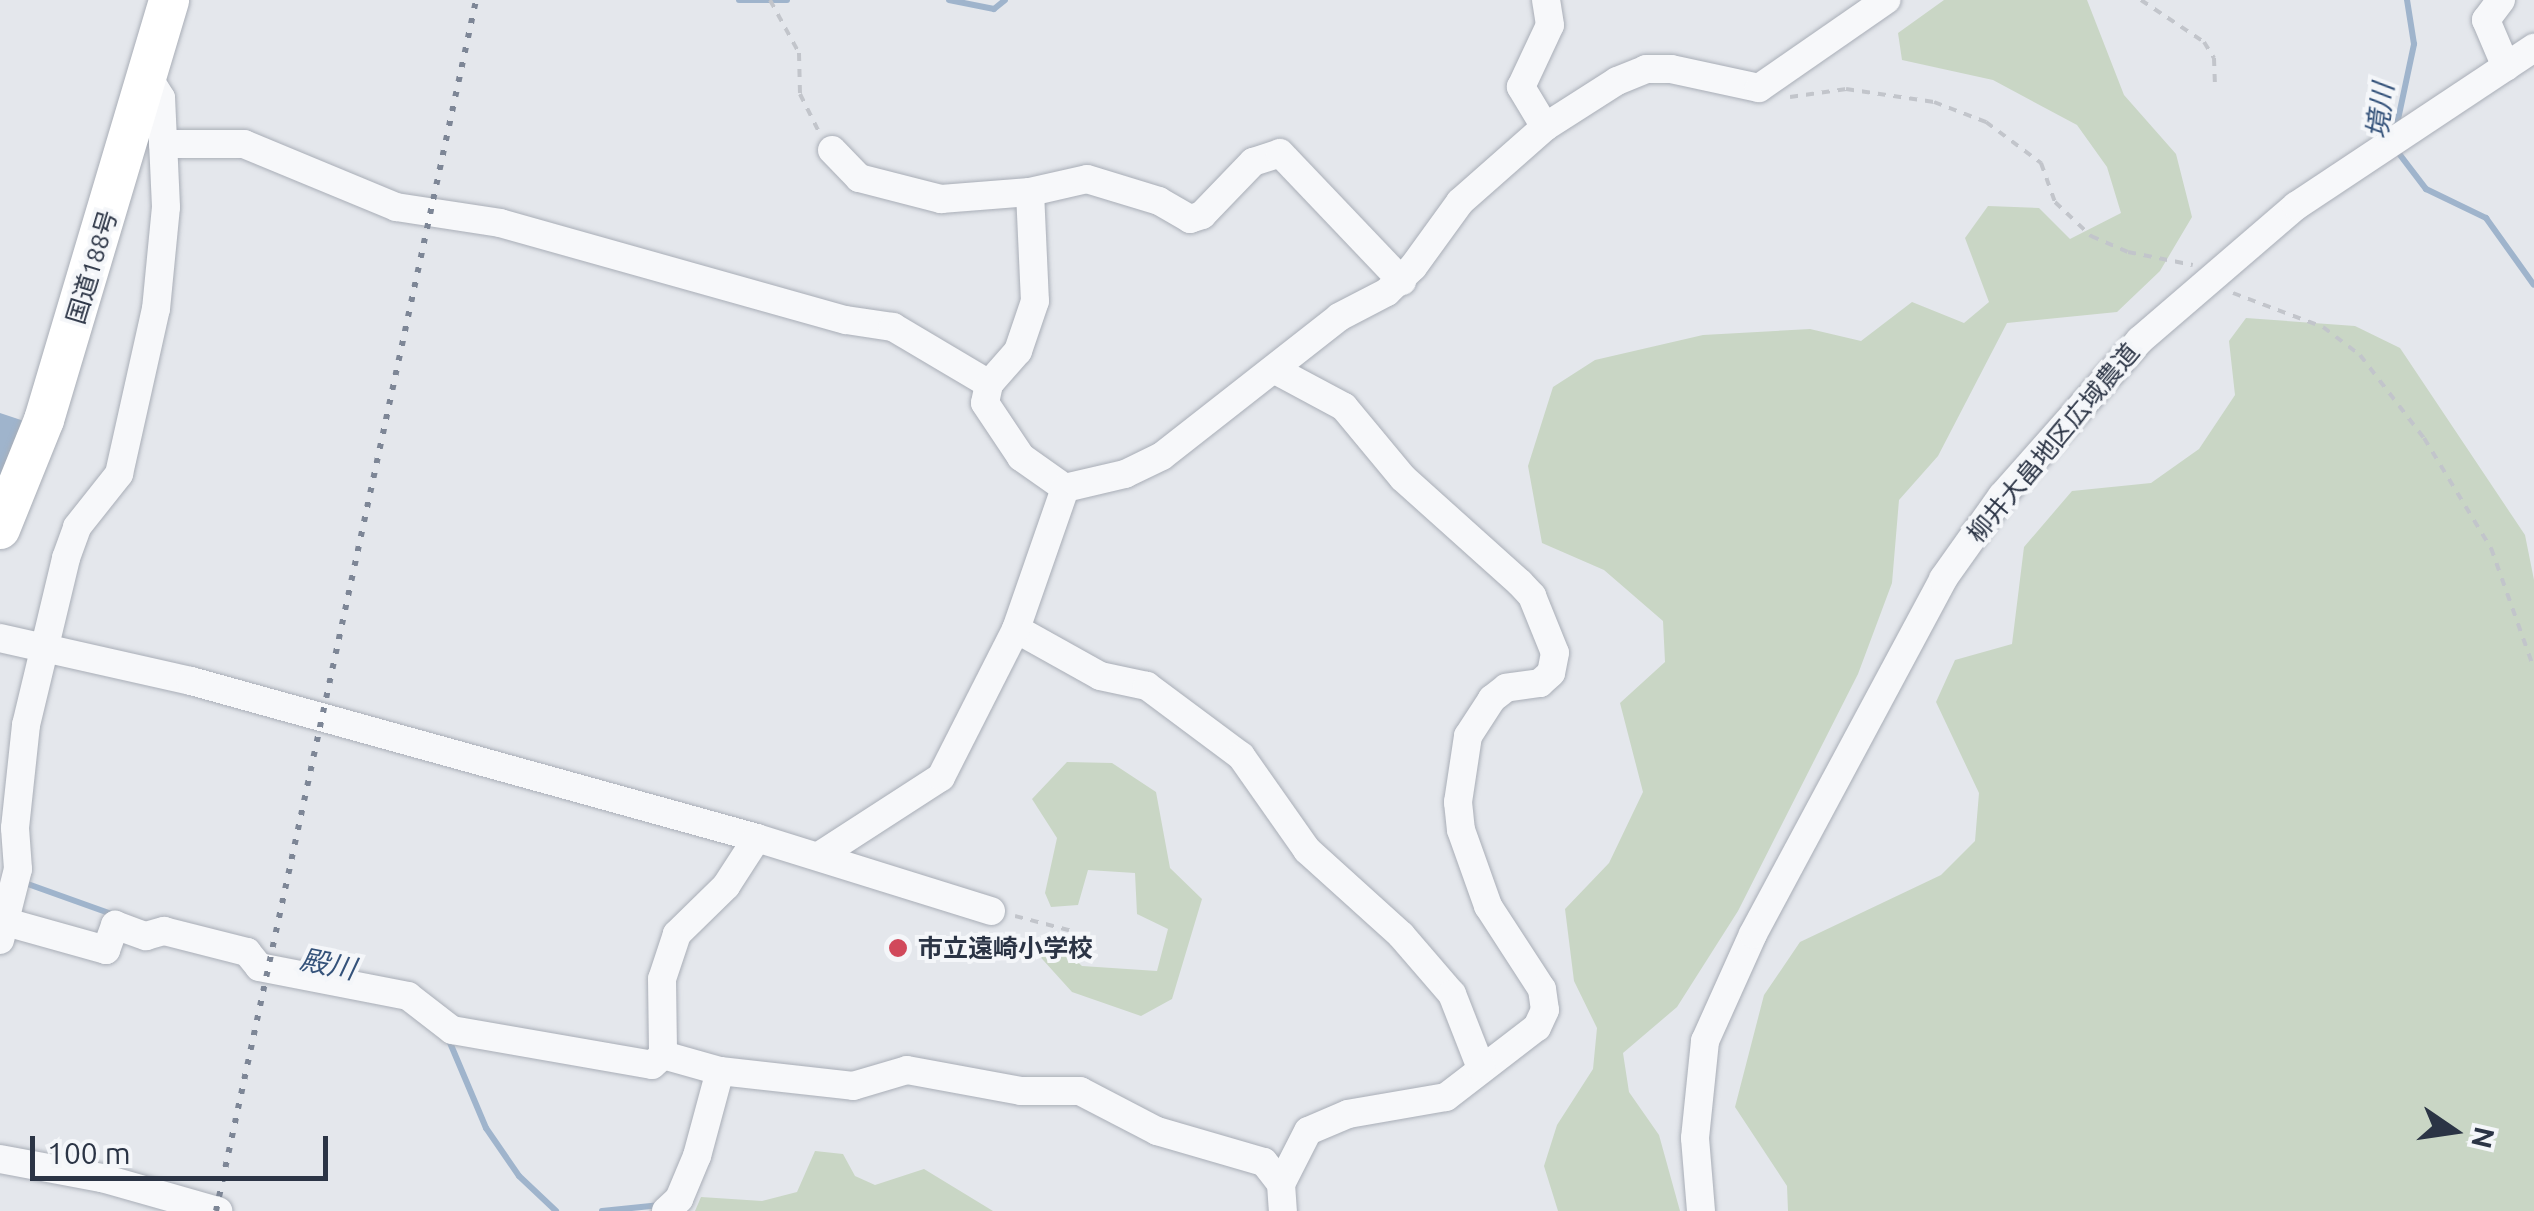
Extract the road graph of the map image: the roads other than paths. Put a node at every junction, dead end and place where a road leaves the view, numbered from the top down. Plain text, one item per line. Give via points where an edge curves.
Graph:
1 (168, 0) edge
2 (1546, 0) edge
3 (1886, 0) edge
4 (2501, 0) edge
5 (2534, 48) edge
6 (2506, 66) junction
7 (147, 76) junction
8 (1545, 127) junction
9 (162, 144) junction
10 (832, 150) road end
11 (1030, 192) junction
12 (1402, 281) junction
13 (1277, 371) junction
14 (989, 384) junction
15 (1065, 488) junction
16 (0, 529) edge
17 (1016, 628) junction
18 (0, 638) edge
19 (44, 650) junction
20 (757, 838) junction
21 (819, 856) junction
22 (991, 910) road end
23 (3, 931) edge
24 (663, 1055) junction
25 (1481, 1068) junction
26 (720, 1070) junction
27 (0, 1159) edge
28 (1282, 1198) edge
29 (669, 1210) edge
30 (218, 1211) edge
31 (1701, 1211) edge

1 - 7 highway, 国道188号
2 - 8 street via 1550,25 1521,87
3 - 8 street via 1760,88 1646,68
4 - 6 street via 2486,20
5 - 6 street, 柳井大畠地区広域農道
6 - 31 street, 柳井大畠地区広域農道 via 2296,206 2140,340 2002,496 1942,579 1753,934 1706,1041 1695,1138
7 - 9 street via 161,98
7 - 16 highway, 国道188号 via 44,420
8 - 12 street via 1460,202
9 - 14 street via 260,148 396,206 500,223 846,320 894,327
9 - 19 street via 162,267 130,444 119,474 78,527
10 - 11 street via 859,178 884,187 966,200
11 - 12 street via 1086,180 1159,200 1190,218 1202,215 1254,162 1280,154
11 - 14 street via 1035,302 1018,351
12 - 13 street via 1340,318
13 - 15 street via 1162,456 1125,474
13 - 25 street via 1344,407 1403,478 1520,583 1555,653 1540,683 1506,688 1492,699 1464,752 1461,830 1488,906 1532,967 1545,1010 1537,1028
14 - 15 street via 985,402 992,418 1021,457
15 - 17 street
17 - 21 street via 941,777
17 - 25 street via 1100,676 1147,686 1241,756 1308,850 1401,935 1452,994
18 - 19 street
19 - 20 street via 191,681
19 - 23 street via 26,724 15,828 18,869
20 - 21 street
20 - 24 street via 747,860 672,946 662,978
21 - 22 street
23 - 24 street via 106,950 115,925 146,936 164,931 247,952 259,967 408,996 452,1030 652,1064
24 - 26 street
25 - 28 street via 1446,1097 1324,1121 1297,1144
26 - 28 street via 854,1086 906,1070 1021,1091 1080,1091 1157,1131 1251,1155
26 - 29 street via 698,1156
27 - 30 street via 102,1178

